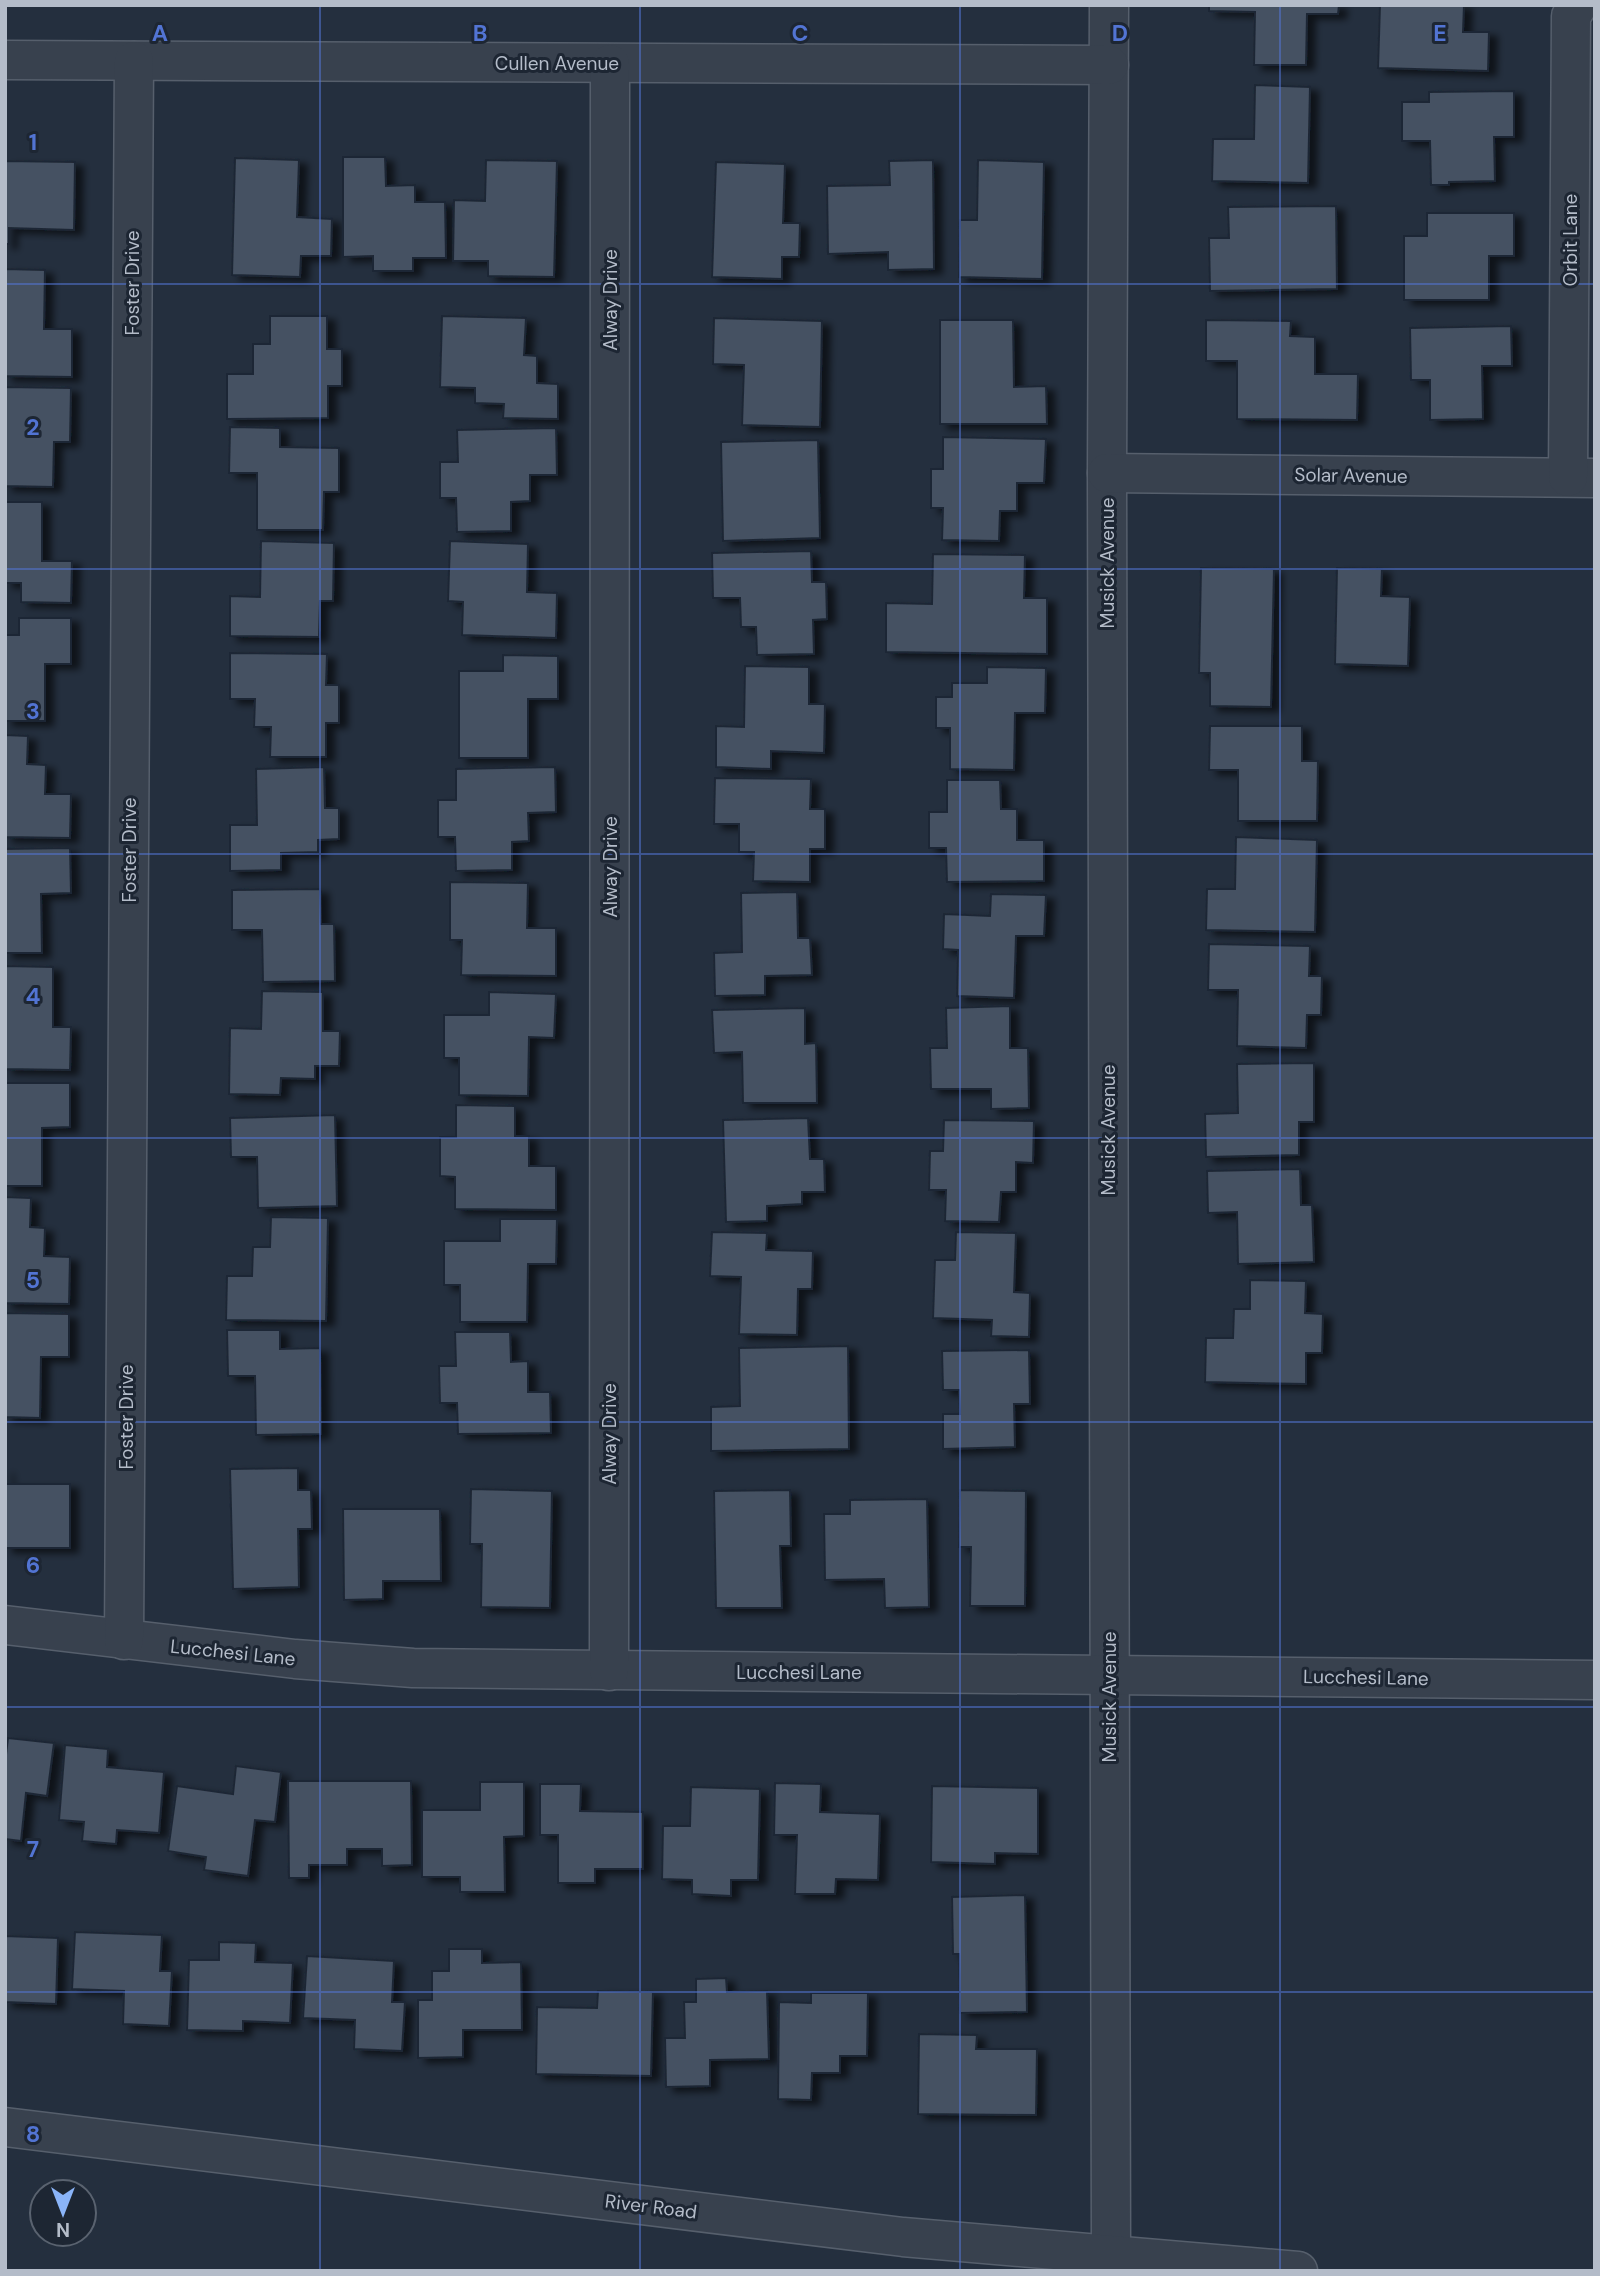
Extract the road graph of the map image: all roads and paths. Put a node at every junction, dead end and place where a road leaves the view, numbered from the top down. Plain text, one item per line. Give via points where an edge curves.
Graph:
1 (1109, 5) edge
2 (1578, 5) edge
3 (5, 60) edge
4 (134, 61) junction
5 (610, 64) junction
6 (1109, 65) junction
7 (1107, 472) junction
8 (1581, 477) edge
9 (5, 1625) edge
10 (124, 1640) junction
11 (609, 1671) junction
12 (1108, 1674) junction
13 (1595, 1680) edge
14 (5, 2127) edge
15 (1111, 2255) junction
16 (1297, 2271) edge

1 - 6 street, Musick Avenue
2 - 8 street, Orbit Lane via 1572,16
3 - 4 street, Cullen Avenue
4 - 5 street, Cullen Avenue
4 - 10 street, Foster Drive
5 - 6 street, Cullen Avenue
5 - 11 street, Alway Drive
6 - 7 street, Musick Avenue
7 - 8 street, Solar Avenue
7 - 12 street, Musick Avenue
9 - 10 street, Lucchesi Lane
10 - 11 street, Lucchesi Lane via 413,1668
11 - 12 street, Lucchesi Lane
12 - 13 street, Lucchesi Lane
12 - 15 street, Musick Avenue
14 - 15 street, River Road via 903,2237
15 - 16 street, River Road

